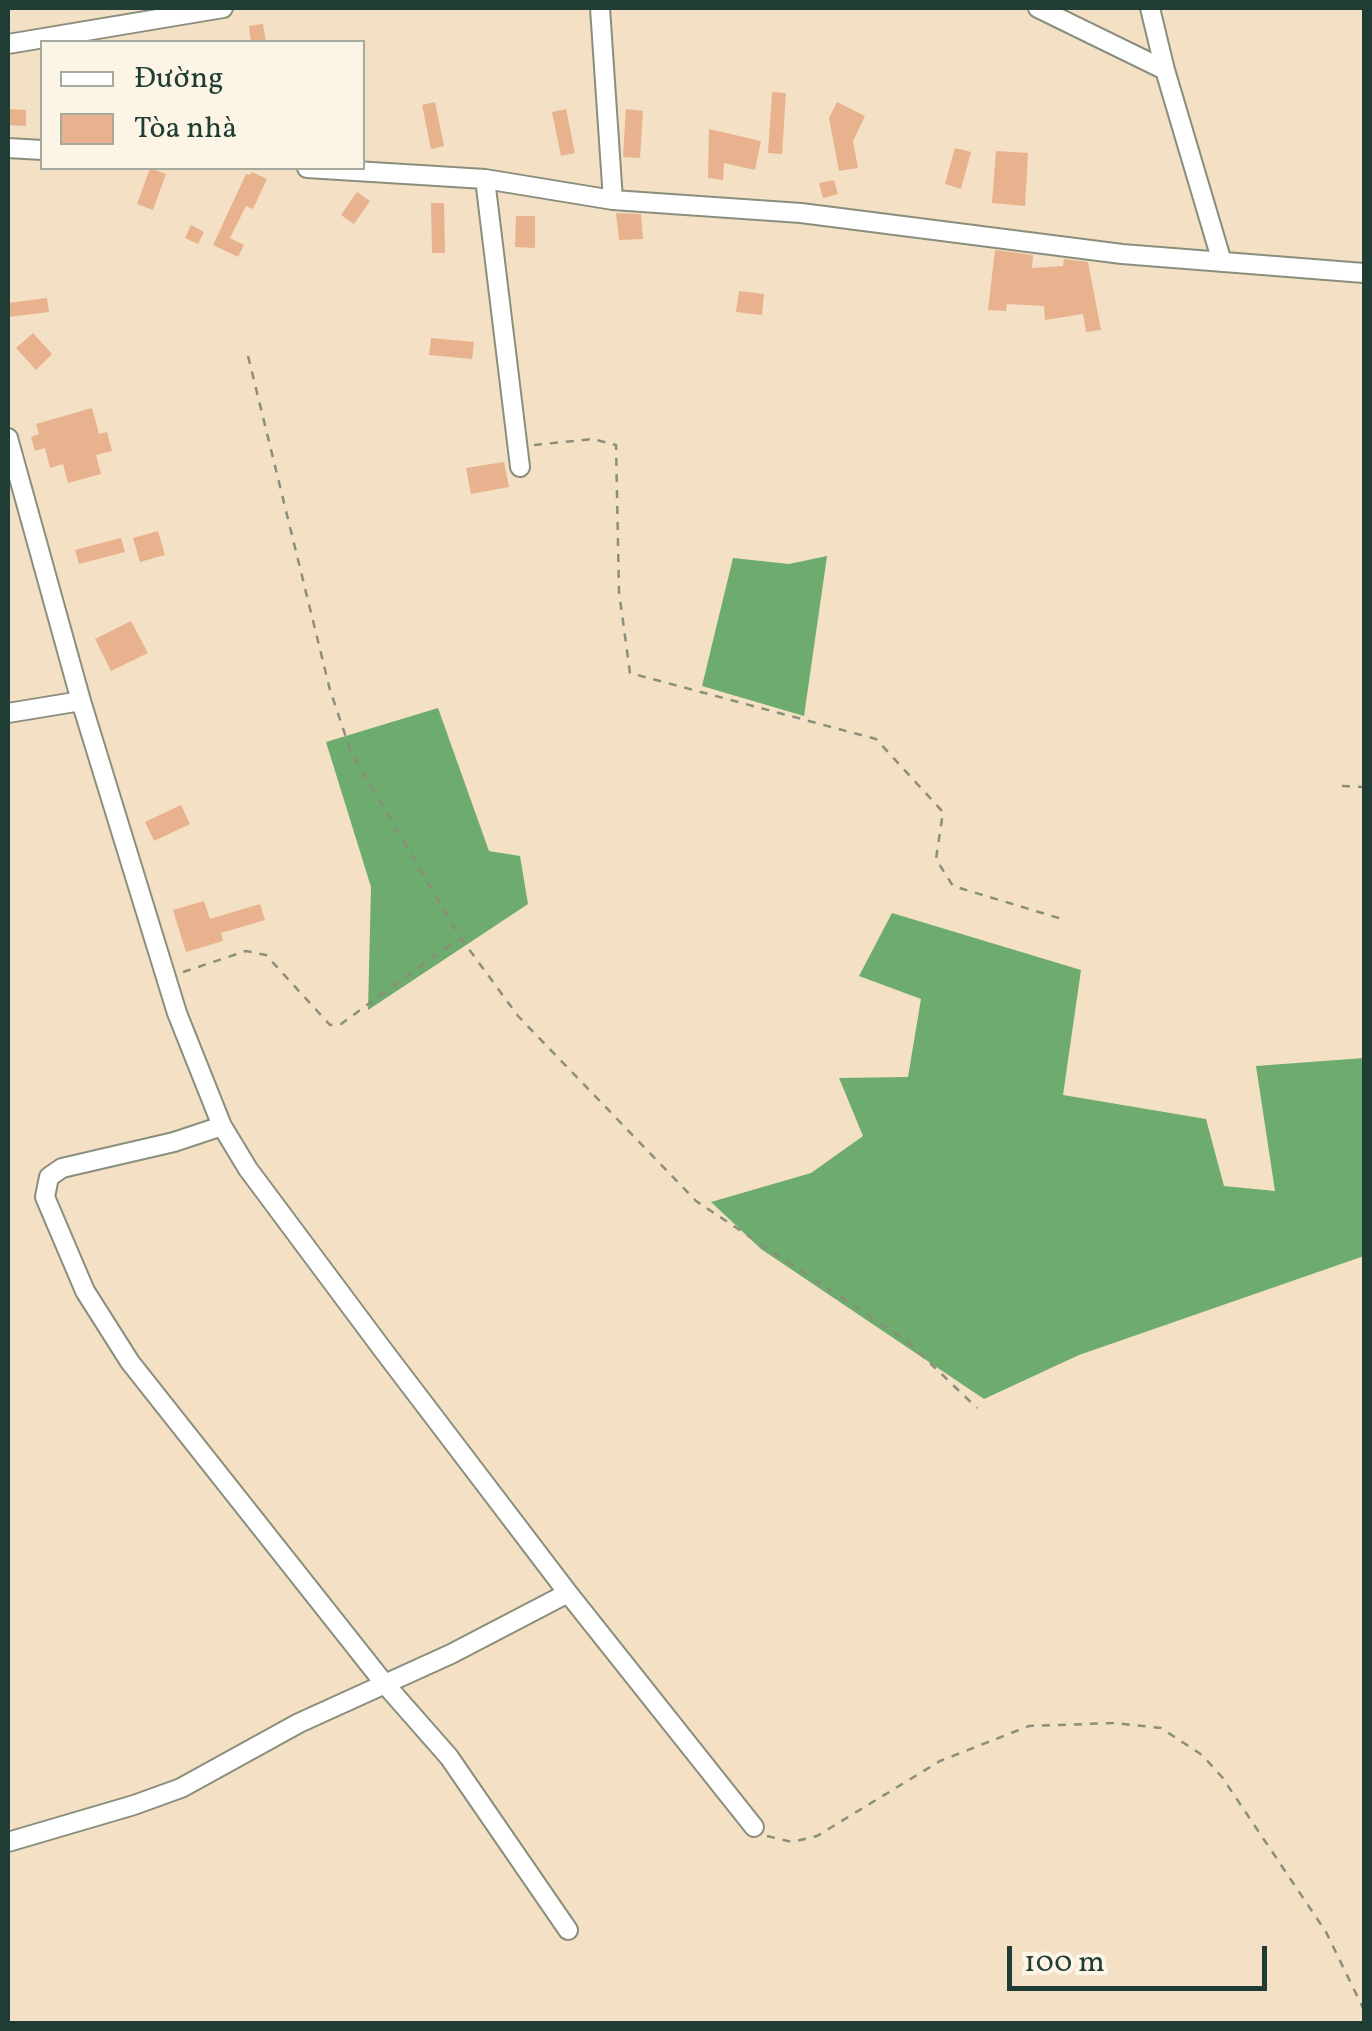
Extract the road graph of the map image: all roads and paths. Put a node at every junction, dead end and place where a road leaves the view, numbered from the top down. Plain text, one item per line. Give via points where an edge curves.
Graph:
1 (223, 8) edge
2 (600, 8) edge
3 (1038, 8) edge
4 (1150, 8) edge
5 (8, 44) edge
6 (1164, 70) junction
7 (8, 148) edge
8 (40, 150) edge
9 (339, 170) edge
10 (486, 179) junction
11 (613, 200) junction
12 (1222, 262) junction
13 (1364, 272) edge
14 (248, 356) dead end
15 (8, 438) edge
16 (518, 447) junction
17 (520, 467) dead end
18 (81, 701) junction
19 (8, 713) edge
20 (1342, 786) dead end
21 (1364, 787) edge
22 (1062, 920) dead end
23 (460, 937) junction
24 (168, 978) junction
25 (222, 1126) junction
26 (977, 1408) dead end
27 (568, 1594) junction
28 (384, 1683) junction
29 (754, 1826) joint
30 (8, 1842) edge
31 (568, 1930) dead end
32 (1364, 2010) edge

1 - 5 street
2 - 11 street
3 - 6 street
4 - 6 street
6 - 12 street
7 - 8 street
9 - 10 street
10 - 11 street
10 - 16 street
11 - 12 street via 801,213
12 - 13 street
14 - 23 path via 351,752
15 - 18 street
16 - 17 street
16 - 22 path via 593,439 616,446 619,592 630,674 876,738 942,812 936,859 953,886
18 - 19 street
18 - 24 street
20 - 21 path
23 - 24 path via 340,1024 330,1024 266,955 246,951
23 - 26 path via 518,1016 696,1201 908,1342
24 - 25 street
25 - 27 street
25 - 28 street via 62,1168 46,1181 44,1196 85,1291 130,1362
27 - 28 street
27 - 29 street
28 - 30 street via 181,1788
28 - 31 street via 449,1757
29 - 32 path via 792,1842 817,1836 940,1760 1029,1726 1161,1728 1222,1777 1326,1932

